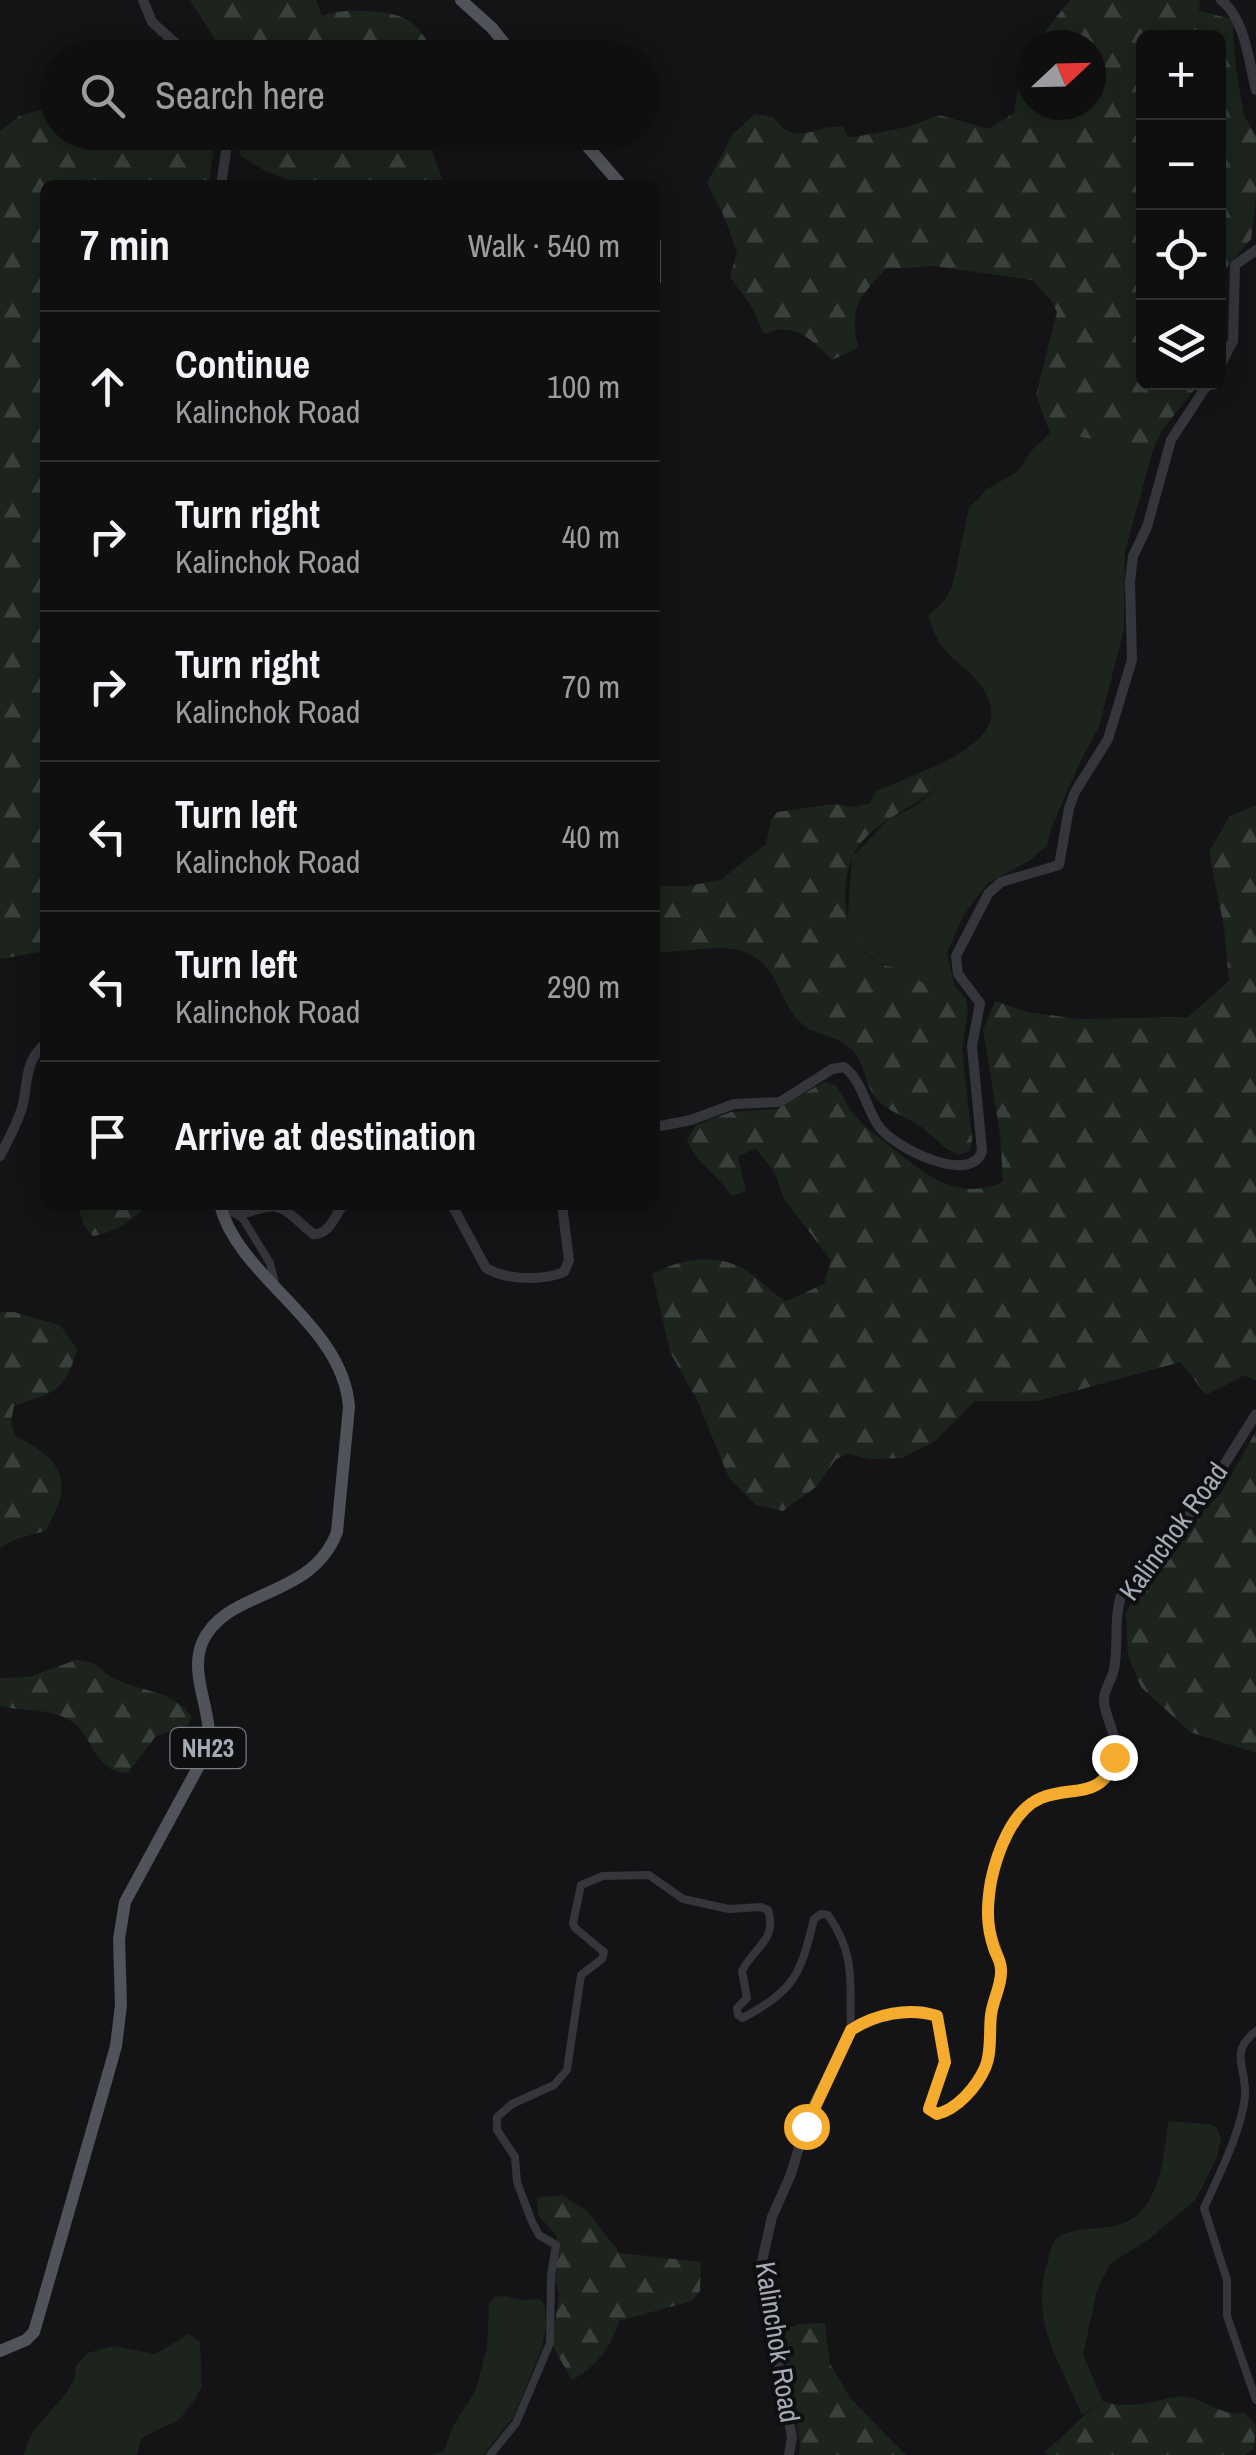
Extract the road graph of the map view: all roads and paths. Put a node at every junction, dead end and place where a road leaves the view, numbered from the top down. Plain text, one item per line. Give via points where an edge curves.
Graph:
1 (143, 0) edge
2 (461, 0) edge
3 (1221, 0) edge
4 (172, 40) edge
5 (502, 40) edge
6 (1256, 90) edge
7 (226, 150) edge
8 (590, 150) edge
9 (222, 180) edge
10 (617, 180) edge
11 (1256, 250) edge
12 (1226, 358) edge
13 (1204, 390) edge
14 (40, 1049) edge
15 (660, 1126) edge
16 (0, 1156) edge
17 (222, 1210) edge
18 (233, 1210) edge
19 (280, 1210) edge
20 (339, 1210) edge
21 (455, 1210) edge
22 (562, 1210) edge
23 (277, 1288) junction
24 (1256, 1414) edge
25 (851, 2030) junction
26 (1256, 2030) edge
27 (0, 2351) edge
28 (1256, 2400) edge
29 (490, 2455) edge
30 (789, 2455) edge

1 - 4 street via 152,22
2 - 5 main road
3 - 6 street via 1244,39
7 - 9 street
8 - 10 main road
11 - 12 street via 1236,265 1234,332
13 - 15 street via 1171,440 1133,556 1132,660 1108,739 1069,808 1058,865 994,888 956,956 958,974 980,1003 972,1046 980,1158 956,1166 897,1144 875,1121 844,1067 780,1102 734,1104
14 - 16 street
17 - 23 main road, NH23 via 230,1231
18 - 23 street via 270,1263
19 - 20 street via 318,1235
21 - 22 street via 486,1268 510,1276 558,1275 568,1267
23 - 27 main road, NH23 via 330,1350 348,1387 336,1532 312,1570 231,1612 203,1640 198,1673 210,1731 207,1751 125,1902 112,2062 34,2332
24 - 25 street, Kalinchok Road via 1202,1500 1122,1594 1115,1666 1103,1700 1114,1730 1111,1770 1089,1789 1030,1806 996,1860 986,1905 1002,1977 985,2069 973,2088 947,2111 929,2109 945,2062 937,2016 906,2012
25 - 29 street via 849,1959 828,1915 814,1919 796,1978 784,1993 743,2018 737,2008 746,1998 742,1971 768,1940 768,1910 684,1899 649,1876 603,1876 581,1886 573,1923 604,1952 582,1975 567,2070 554,2085 497,2117 532,2222 557,2254 550,2344 516,2423
25 - 30 street, Kalinchok Road via 809,2114 762,2261 792,2437
26 - 28 street via 1244,2040 1245,2096 1204,2208 1227,2280 1227,2316

